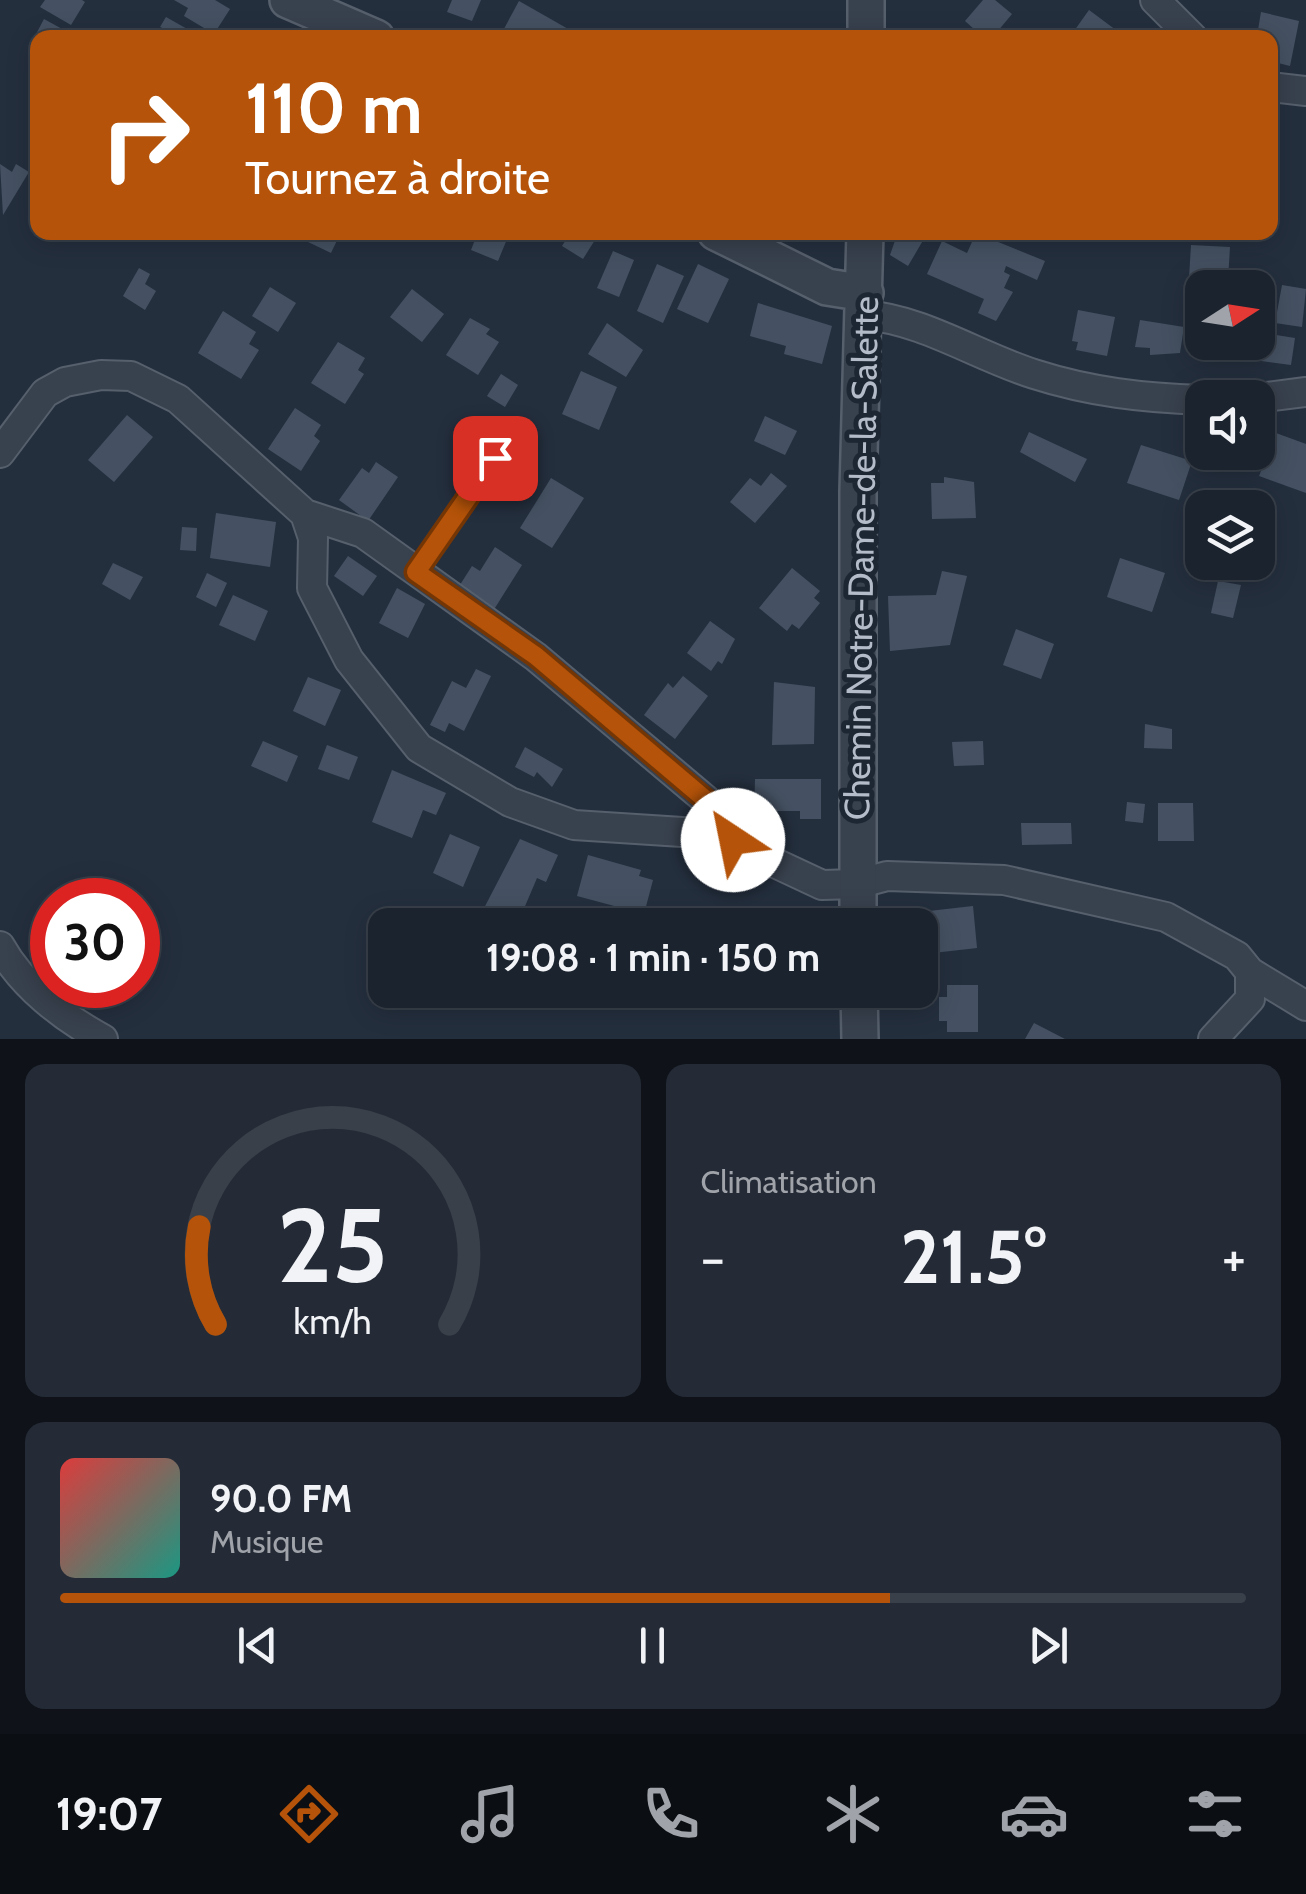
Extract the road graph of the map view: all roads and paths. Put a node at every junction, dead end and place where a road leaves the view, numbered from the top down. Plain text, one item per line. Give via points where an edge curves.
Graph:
1 (288, 0) edge
2 (866, 0) edge
3 (1155, 0) edge
4 (357, 30) edge
5 (866, 30) edge
6 (1185, 30) edge
7 (1278, 88) edge
8 (1306, 91) edge
9 (732, 240) edge
10 (865, 240) edge
11 (865, 304) junction
12 (1306, 392) edge
13 (1275, 396) edge
14 (1185, 399) edge
15 (0, 454) edge
16 (495, 458) dead end
17 (305, 514) junction
18 (416, 572) junction
19 (733, 840) junction
20 (857, 884) junction
21 (858, 908) edge
22 (0, 946) edge
23 (1250, 972) junction
24 (1306, 1006) edge
25 (859, 1008) edge
26 (103, 1039) edge
27 (860, 1039) edge
28 (1212, 1039) edge

1 - 4 street
2 - 5 street
3 - 6 street
7 - 8 street
9 - 11 street
10 - 11 street, Chemin Notre-Dame-de-la-Salette
11 - 14 street via 1032,374 1105,392
11 - 20 street, Chemin Notre-Dame-de-la-Salette
12 - 13 street
15 - 17 street via 46,393 86,377 131,376 178,399
16 - 18 lane
17 - 18 street via 363,533
17 - 19 street via 314,538 312,588 349,660 419,748 510,802 574,825
18 - 19 street via 536,656 719,811 732,826
19 - 20 street via 822,885
20 - 21 street, Chemin Notre-Dame-de-la-Salette
20 - 23 street via 887,876 1004,880 1166,917 1237,956
22 - 26 street via 12,968 74,1024
23 - 24 street
23 - 28 street via 1250,999
25 - 27 street

